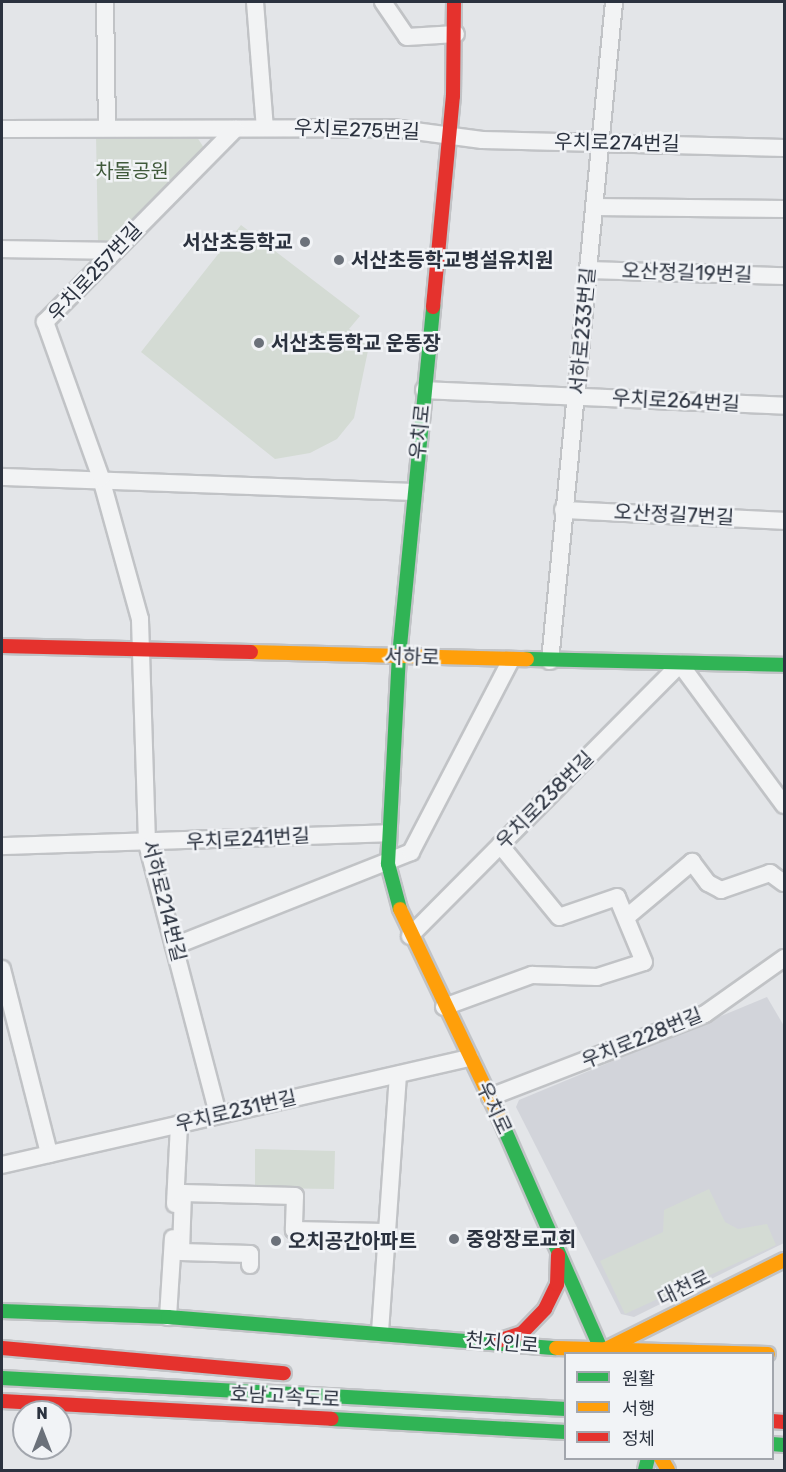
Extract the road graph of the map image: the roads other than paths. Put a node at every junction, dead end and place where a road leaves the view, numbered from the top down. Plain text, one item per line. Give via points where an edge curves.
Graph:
1 (105, 2) edge
2 (255, 2) edge
3 (383, 2) edge
4 (454, 2) edge
5 (614, 2) edge
6 (456, 34) junction
7 (107, 128) junction
8 (265, 128) junction
9 (2, 129) edge
10 (235, 129) junction
11 (449, 134) junction
12 (601, 141) junction
13 (784, 148) edge
14 (594, 207) junction
15 (784, 209) edge
16 (2, 249) edge
17 (113, 251) junction
18 (589, 270) junction
19 (784, 276) edge
20 (424, 390) junction
21 (577, 396) junction
22 (784, 406) edge
23 (2, 477) edge
24 (101, 478) junction
25 (413, 492) junction
26 (563, 510) junction
27 (784, 521) edge
28 (2, 646) edge
29 (143, 647) junction
30 (399, 656) junction
31 (511, 660) junction
32 (550, 661) junction
33 (680, 664) junction
34 (784, 665) edge
35 (784, 805) edge
36 (387, 833) junction
37 (147, 843) junction
38 (500, 845) junction
39 (2, 846) edge
40 (388, 864) junction
41 (784, 883) edge
42 (628, 916) junction
43 (410, 936) junction
44 (174, 946) junction
45 (784, 958) edge
46 (2, 969) edge
47 (444, 1006) junction
48 (470, 1058) junction
49 (398, 1075) junction
50 (490, 1097) junction
51 (218, 1114) junction
52 (179, 1124) junction
53 (49, 1154) junction
54 (2, 1165) edge
55 (384, 1232) junction
56 (558, 1253) junction
57 (784, 1260) edge
58 (250, 1264) dead end
59 (2, 1311) edge
60 (168, 1317) junction
61 (380, 1332) junction
62 (494, 1342) junction
63 (2, 1348) edge
64 (602, 1352) edge
65 (295, 1374) dead end
66 (2, 1378) edge
67 (389, 1382) dead end
68 (2, 1401) edge
69 (507, 1406) junction
70 (564, 1409) edge
71 (564, 1432) edge

1 - 7 street
2 - 8 street, 우치로275번길
3 - 6 street via 407,37
4 - 6 main road, 우치로
5 - 12 street, 서하로233번길
6 - 11 main road, 우치로
7 - 9 street, 우치로275번길
7 - 10 street, 우치로275번길
8 - 10 street, 우치로275번길
8 - 11 street, 우치로275번길 via 392,128
10 - 17 street, 우치로257번길
11 - 12 street, 우치로274번길
11 - 20 main road, 우치로
12 - 13 street, 우치로274번길
12 - 14 street, 서하로233번길
14 - 15 street
14 - 18 street, 서하로233번길
16 - 17 street
17 - 24 street, 우치로257번길 via 45,321
18 - 19 street, 오산정길19번길
18 - 21 street, 서하로233번길
20 - 21 street, 우치로264번길
20 - 25 main road, 우치로
21 - 22 street, 우치로264번길
21 - 26 street, 서하로233번길
23 - 24 street
24 - 25 street
24 - 29 street
25 - 30 main road, 우치로
26 - 27 street, 오산정길7번길
26 - 32 street, 서하로233번길
28 - 29 main road, 서하로
29 - 30 main road, 서하로
29 - 37 street, 서하로214번길
30 - 31 main road, 서하로
30 - 36 main road, 우치로
31 - 32 main road, 서하로
31 - 40 street via 411,852
32 - 33 main road, 서하로
33 - 34 main road, 서하로
33 - 35 street
33 - 38 street, 우치로238번길
36 - 37 street, 우치로241번길
36 - 40 main road, 우치로
37 - 39 street, 우치로241번길
37 - 44 street, 서하로214번길
38 - 42 street via 559,917 616,897
38 - 43 street, 우치로238번길
40 - 43 main road, 우치로
40 - 44 street
41 - 42 street via 770,873 722,890 708,883 692,862
42 - 47 street via 644,962 597,977 532,975
43 - 47 main road, 우치로
44 - 51 street, 서하로214번길
45 - 50 street, 우치로228번길 via 705,1014
46 - 53 street
47 - 48 main road, 우치로
48 - 49 street, 우치로231번길
48 - 50 main road, 우치로
49 - 51 street, 우치로231번길
49 - 55 street
50 - 56 main road, 우치로
51 - 52 street, 우치로231번길
52 - 53 street, 우치로231번길
52 - 60 street
53 - 54 street, 우치로231번길
55 - 58 street via 294,1230 295,1196 183,1193 181,1252 250,1254
55 - 61 street
56 - 62 main road via 557,1284 545,1310 522,1333
56 - 64 main road, 우치로
57 - 64 main road, 대천로
59 - 60 main road, 천지인로
60 - 61 main road, 천지인로
61 - 62 main road, 천지인로
62 - 64 main road, 천지인로
63 - 65 main road
66 - 69 main road, 호남고속도로
67 - 69 main road
68 - 71 main road, 호남고속도로
69 - 70 main road, 호남고속도로

